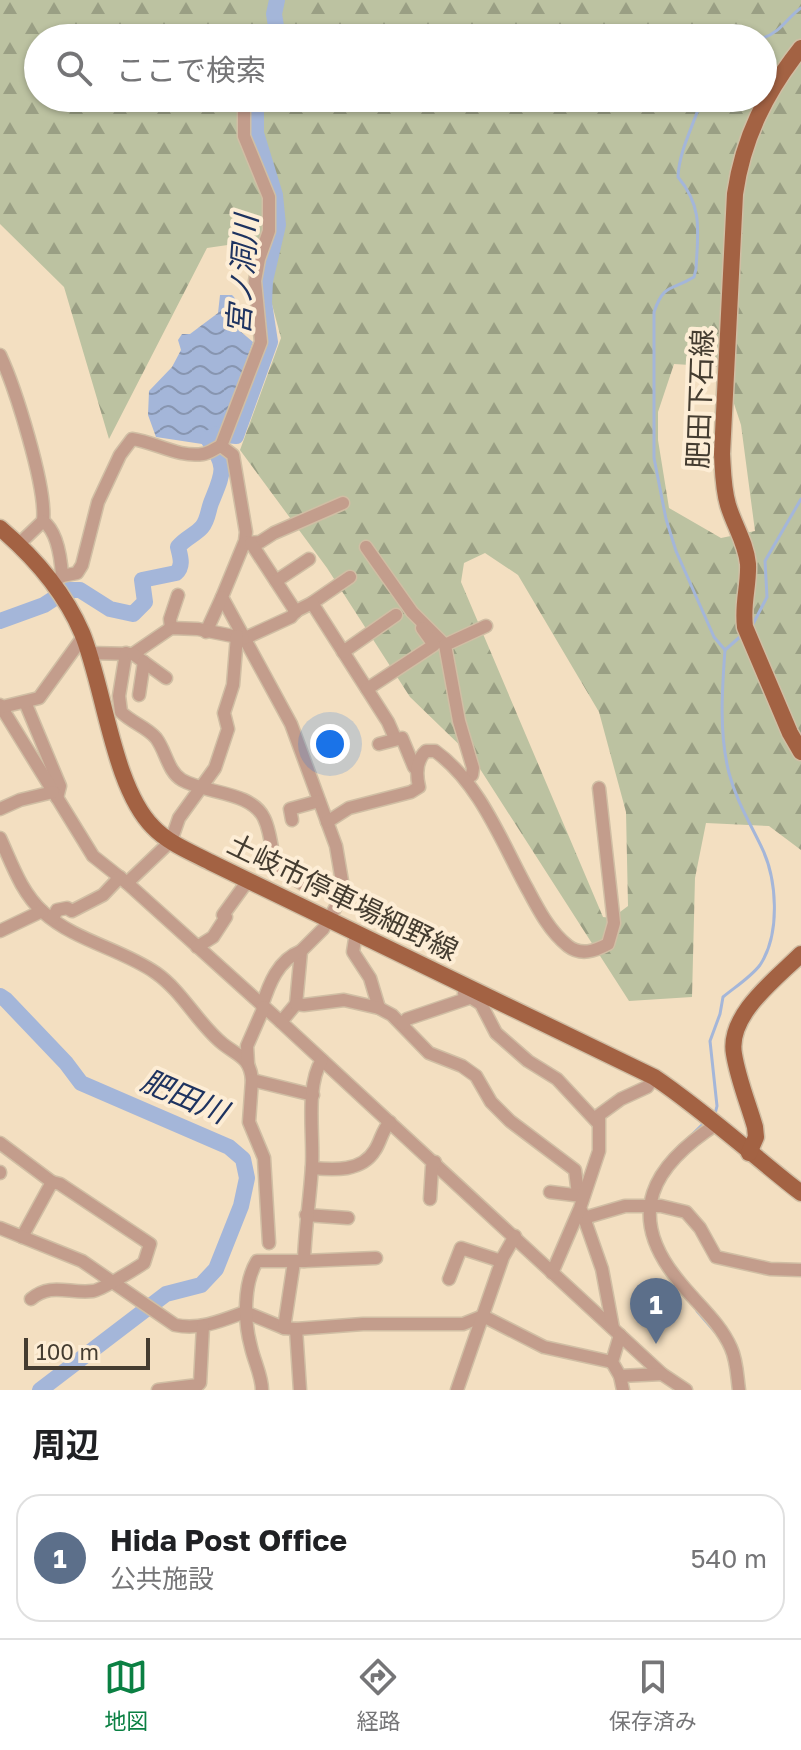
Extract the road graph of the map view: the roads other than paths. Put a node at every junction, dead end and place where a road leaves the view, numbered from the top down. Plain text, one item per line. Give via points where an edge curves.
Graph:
1 (801, 48) edge
2 (777, 80) edge
3 (244, 112) edge
4 (759, 112) edge
5 (0, 355) edge
6 (221, 446) junction
7 (343, 503) dead end
8 (43, 521) junction
9 (0, 528) edge
10 (248, 543) junction
11 (19, 544) junction
12 (366, 547) dead end
13 (309, 559) dead end
14 (350, 577) dead end
15 (58, 579) junction
16 (276, 581) junction
17 (178, 595) dead end
18 (222, 597) junction
19 (312, 603) junction
20 (296, 612) junction
21 (396, 615) dead end
22 (416, 615) junction
23 (486, 626) dead end
24 (171, 628) junction
25 (206, 632) junction
26 (241, 638) junction
27 (85, 645) junction
28 (445, 645) junction
29 (343, 652) junction
30 (130, 654) junction
31 (144, 662) junction
32 (166, 678) dead end
33 (367, 689) junction
34 (139, 695) dead end
35 (25, 702) junction
36 (1, 706) edge
37 (395, 738) junction
38 (379, 744) dead end
39 (801, 752) edge
40 (417, 770) junction
41 (466, 779) junction
42 (202, 787) junction
43 (599, 788) dead end
44 (55, 795) junction
45 (319, 801) junction
46 (0, 809) edge
47 (264, 819) junction
48 (327, 822) junction
49 (0, 838) edge
50 (171, 841) junction
51 (124, 880) junction
52 (251, 882) junction
53 (344, 893) junction
54 (47, 915) junction
55 (329, 921) junction
56 (0, 931) edge
57 (356, 933) junction
58 (197, 947) junction
59 (301, 951) junction
60 (801, 954) edge
61 (442, 974) junction
62 (472, 997) junction
63 (296, 1004) junction
64 (263, 1006) junction
65 (379, 1008) junction
66 (281, 1022) junction
67 (403, 1024) junction
68 (322, 1060) junction
69 (248, 1064) junction
70 (654, 1077) junction
71 (252, 1080) junction
72 (313, 1095) junction
73 (712, 1120) junction
74 (390, 1122) junction
75 (597, 1122) junction
76 (0, 1143) edge
77 (749, 1153) junction
78 (435, 1162) junction
79 (312, 1168) junction
80 (52, 1182) junction
81 (550, 1192) dead end
82 (801, 1193) edge
83 (430, 1199) dead end
84 (582, 1204) junction
85 (646, 1206) junction
86 (306, 1215) junction
87 (348, 1218) dead end
88 (0, 1228) edge
89 (515, 1236) junction
90 (22, 1237) junction
91 (269, 1243) dead end
92 (376, 1258) dead end
93 (501, 1261) junction
94 (299, 1262) junction
95 (801, 1270) edge
96 (552, 1273) junction
97 (449, 1279) dead end
98 (112, 1280) junction
99 (31, 1299) dead end
100 (245, 1312) junction
101 (483, 1316) junction
102 (203, 1326) junction
103 (290, 1328) junction
104 (616, 1332) junction
105 (612, 1362) junction
106 (662, 1374) junction
107 (620, 1376) junction
108 (158, 1390) edge
109 (262, 1390) edge
110 (300, 1390) edge
111 (457, 1390) edge
112 (623, 1390) edge
113 (686, 1390) edge
114 (739, 1390) edge

1 - 2 main road, 肥田下石線
3 - 6 street via 244,136 269,197 269,231 255,281 261,342
4 - 39 main road, 肥田下石線 via 739,164 735,194 723,480 748,565 745,627
5 - 8 street via 38,475
6 - 10 street via 233,455
6 - 15 street via 193,454 132,439 98,502 82,565 77,573
7 - 10 street
8 - 11 street
8 - 15 street via 53,533
9 - 11 main road, 土岐市停車場細野線
10 - 16 street
10 - 18 street
11 - 15 main road, 土岐市停車場細野線
12 - 22 street
13 - 16 street
14 - 19 street
15 - 27 main road, 土岐市停車場細野線
16 - 20 street
17 - 24 street
18 - 25 street
18 - 26 street
19 - 20 street
19 - 29 street
20 - 26 street
21 - 29 street
22 - 28 street
22 - 33 street via 434,645
23 - 28 street
24 - 25 street
24 - 30 street
25 - 26 street
26 - 42 street via 224,713 226,739
26 - 45 street via 291,724
27 - 30 street
27 - 35 street via 44,694
27 - 50 main road, 土岐市停車場細野線 via 131,794 153,828
28 - 41 street via 473,768
29 - 33 street
30 - 31 street
30 - 42 street via 119,696 121,712 155,737 177,777
31 - 32 street
31 - 34 street
33 - 37 street
35 - 36 street
35 - 44 street via 60,786
36 - 44 street
37 - 38 street
37 - 40 street via 402,738
40 - 41 street via 421,756 435,751
40 - 48 street via 419,787 411,792 349,808
41 - 43 street via 541,915 568,946 595,952 608,944 614,923
42 - 47 street via 240,798
42 - 50 street via 179,818
44 - 46 street
44 - 51 street via 93,856
45 - 47 street
45 - 48 street
47 - 53 street via 275,867 313,890
48 - 53 street
49 - 54 street via 15,874
50 - 51 street
50 - 52 main road, 土岐市停車場細野線
51 - 54 street via 72,911
51 - 58 street
52 - 55 main road, 土岐市停車場細野線
52 - 58 street via 223,915 213,937
53 - 55 street
54 - 56 street
54 - 69 street via 154,971
55 - 57 main road, 土岐市停車場細野線
55 - 59 street
57 - 61 main road, 土岐市停車場細野線
57 - 65 street via 353,952 370,978
58 - 64 street
59 - 63 street
59 - 64 street via 275,974
60 - 77 main road via 744,1012 733,1039 755,1127
61 - 62 street via 444,981
61 - 70 main road, 土岐市停車場細野線
62 - 67 street
62 - 75 street via 496,1033 557,1079
63 - 65 street via 344,1000
63 - 66 street
64 - 66 street
64 - 69 street via 247,1046
65 - 67 street
66 - 68 street
67 - 84 street via 429,1053 476,1076 500,1111 575,1170
68 - 72 street
68 - 74 street
69 - 71 street
70 - 73 main road, 土岐市停車場細野線
70 - 75 street
71 - 72 street
71 - 91 street via 249,1122 264,1158
72 - 79 street
73 - 77 main road, 土岐市停車場細野線
73 - 85 street via 671,1161
74 - 78 street
74 - 79 street via 374,1152 360,1164
75 - 84 street via 599,1151
76 - 80 street
77 - 82 main road, 土岐市停車場細野線
78 - 83 street
78 - 89 street
79 - 86 street
80 - 90 street
80 - 98 street via 150,1244 144,1263
81 - 84 street
84 - 85 street
84 - 96 street
84 - 104 street
85 - 95 street via 689,1213 716,1257
85 - 114 street via 660,1254 730,1345
86 - 87 street
86 - 94 street
88 - 90 street
89 - 93 street
89 - 96 street
90 - 98 street via 82,1261
92 - 94 street
93 - 97 street via 461,1248
93 - 101 street
94 - 100 street via 257,1261
94 - 103 street
96 - 104 street
98 - 99 street via 95,1291 50,1288
98 - 102 street via 175,1325
100 - 102 street
100 - 103 street
100 - 109 street
101 - 103 street via 463,1324
101 - 105 street via 544,1347
101 - 111 street
102 - 108 street via 200,1383
103 - 110 street
104 - 105 street
104 - 106 street
105 - 107 street
106 - 107 street
106 - 113 street
107 - 112 street

